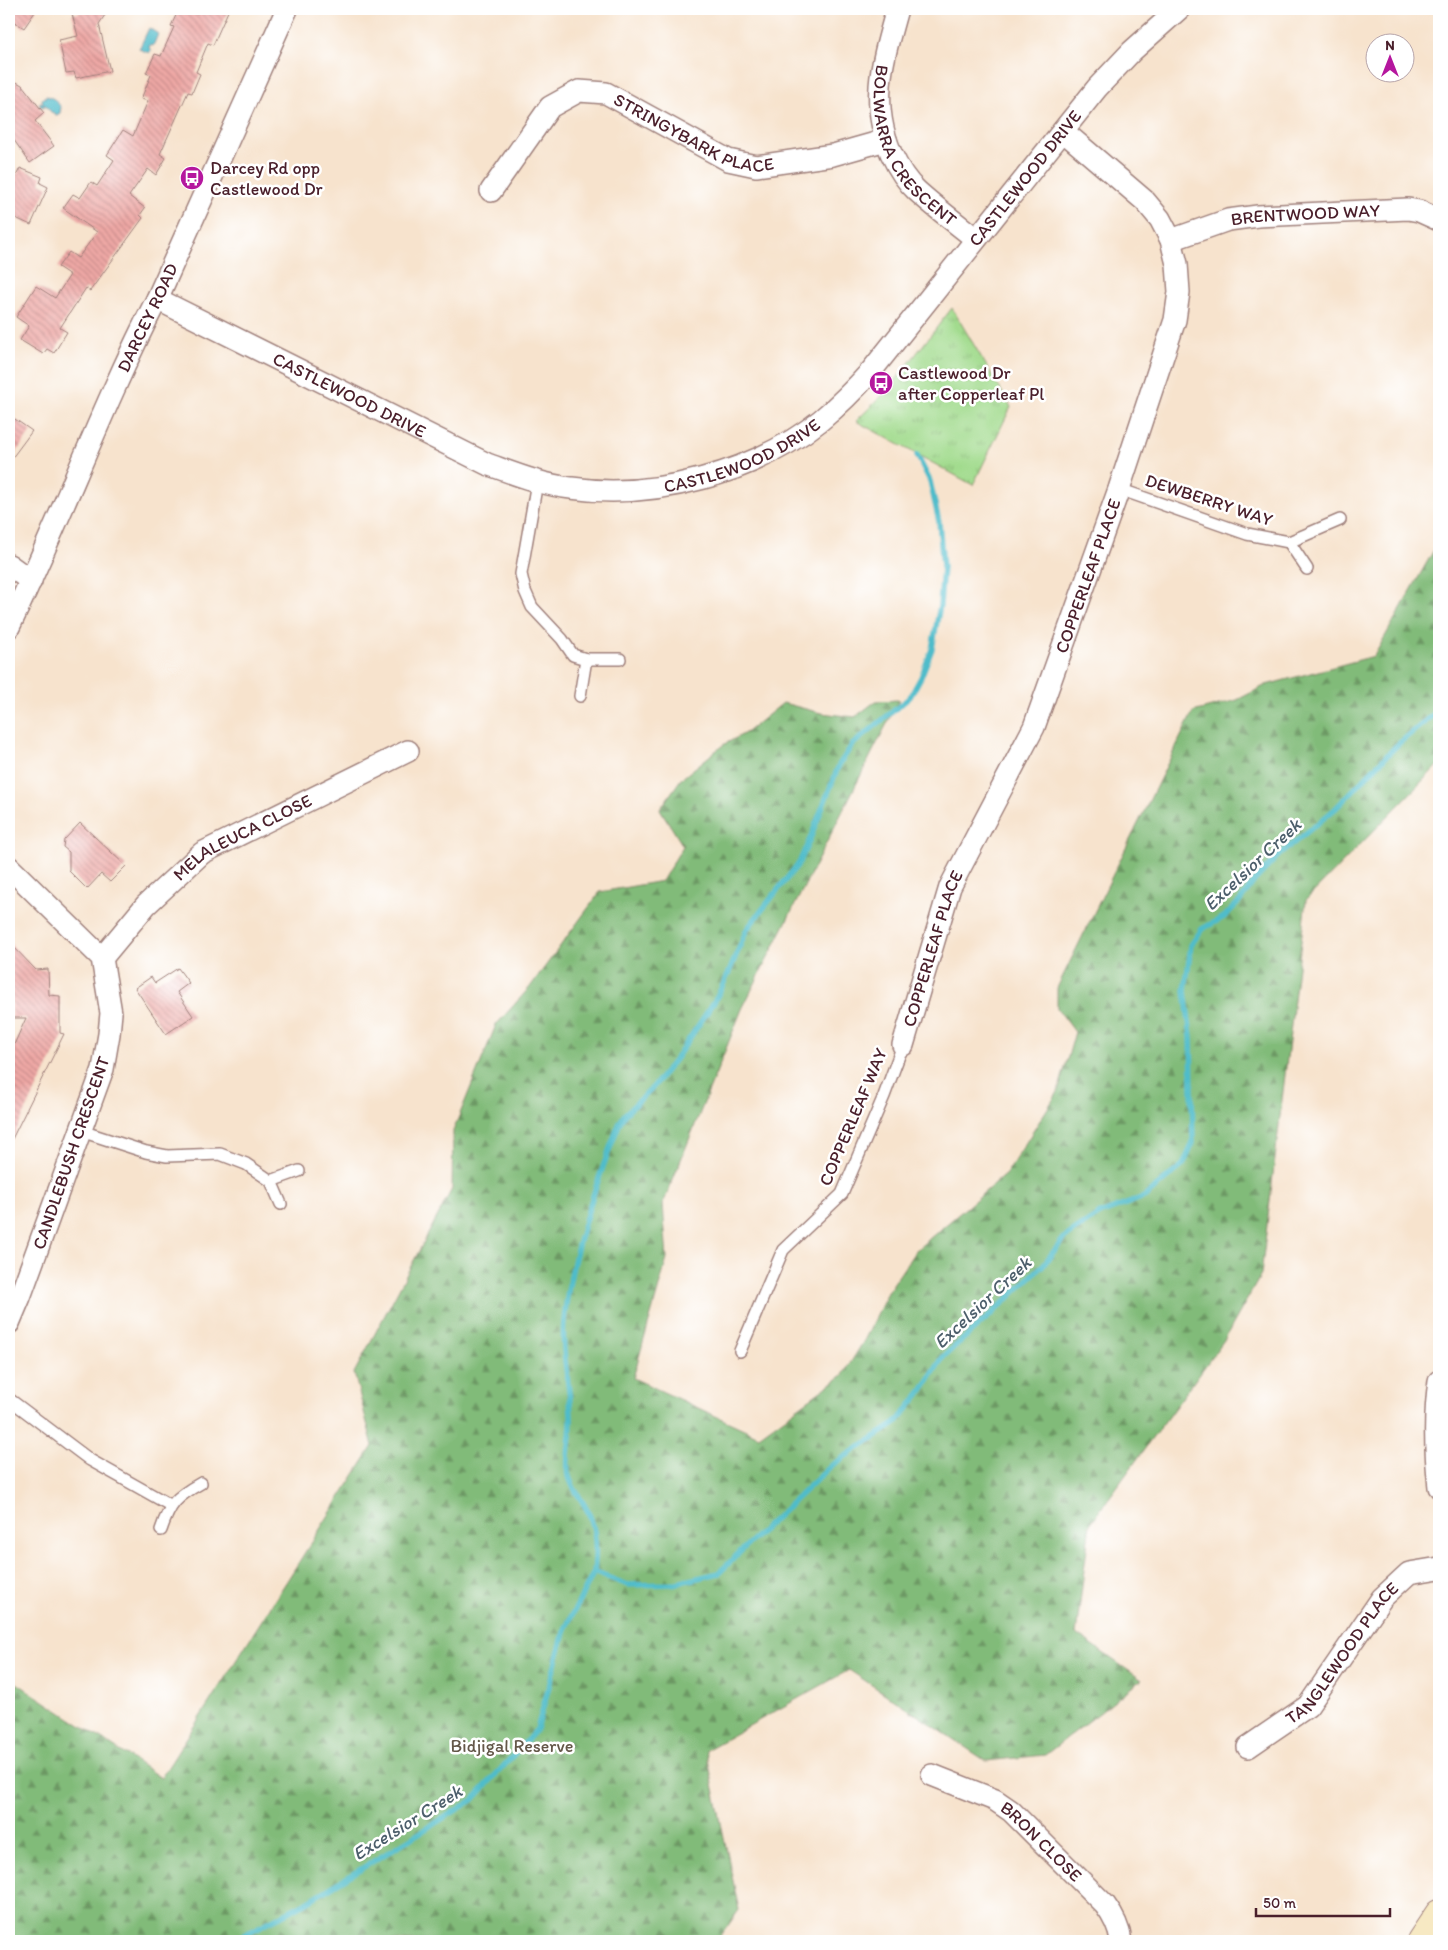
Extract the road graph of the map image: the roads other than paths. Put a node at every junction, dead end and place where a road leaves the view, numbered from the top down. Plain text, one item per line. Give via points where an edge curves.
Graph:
1 (287, 9) edge
2 (897, 9) edge
3 (1179, 9) edge
4 (1063, 132) junction
5 (886, 140) junction
6 (491, 192) dead end
7 (1439, 220) edge
8 (976, 239) junction
9 (1171, 240) junction
10 (157, 298) junction
11 (537, 482) junction
12 (1119, 489) junction
13 (1340, 520) dead end
14 (1289, 542) junction
15 (9, 566) edge
16 (1307, 569) dead end
17 (31, 581) junction
18 (9, 627) edge
19 (620, 658) dead end
20 (586, 659) junction
21 (580, 696) dead end
22 (408, 751) dead end
23 (9, 867) edge
24 (102, 958) junction
25 (903, 1045) joint
26 (80, 1131) junction
27 (300, 1171) dead end
28 (271, 1182) junction
29 (281, 1204) dead end
30 (15, 1293) edge
31 (9, 1323) edge
32 (740, 1351) dead end
33 (1439, 1381) edge
34 (9, 1399) edge
35 (201, 1482) dead end
36 (1439, 1487) edge
37 (170, 1505) junction
38 (161, 1530) dead end
39 (1439, 1568) edge
40 (1248, 1747) dead end
41 (932, 1775) dead end
42 (1439, 1914) edge
43 (1120, 1941) edge
44 (1421, 1941) edge

1 - 10 street, DARCEY ROAD
2 - 5 street, BOLWARRA CRESCENT via 878,87 879,112
3 - 4 street, CASTLEWOOD DRIVE via 1097,88
4 - 8 street, CASTLEWOOD DRIVE
4 - 9 street, COPPERLEAF PLACE via 1145,201
5 - 6 street, STRINGYBARK PLACE via 833,154 756,166 728,160 606,93 579,91 550,107
5 - 8 street, BOLWARRA CRESCENT via 896,164 916,189
7 - 9 street, BRENTWOOD WAY via 1408,209 1275,215 1228,220
8 - 11 street, CASTLEWOOD DRIVE via 849,395 819,421 785,443 747,464 679,484 606,491
9 - 12 street, COPPERLEAF PLACE via 1179,292 1175,320
10 - 11 street, CASTLEWOOD DRIVE via 488,464
10 - 17 street, DARCEY ROAD
11 - 20 lane via 521,574 524,591 532,607 574,655
12 - 14 lane, DEWBERRY WAY via 1247,534
12 - 25 street, COPPERLEAF PLACE via 1034,727 950,887
13 - 14 lane, DEWBERRY WAY
14 - 16 lane, DEWBERRY WAY
15 - 17 street
17 - 18 street, DARCEY ROAD
19 - 20 lane
20 - 21 lane
22 - 24 street, MELALEUCA CLOSE via 202,854 146,905
23 - 24 street
24 - 26 street, CANDLEBUSH CRESCENT via 111,1013 109,1034 103,1069
25 - 32 lane, COPPERLEAF WAY via 842,1194 783,1250
26 - 28 lane via 168,1156 220,1154 246,1164
26 - 30 street, CANDLEBUSH CRESCENT
27 - 28 lane
28 - 29 lane
30 - 31 street, CANDLEBUSH CRESCENT
33 - 36 street via 1436,1461
34 - 37 lane via 90,1460
35 - 37 lane
37 - 38 lane
39 - 40 street, TANGLEWOOD PLACE via 1409,1573 1382,1598 1308,1706
41 - 43 street, BRON CLOSE via 995,1800 1011,1811 1106,1905 1115,1918
42 - 44 street

